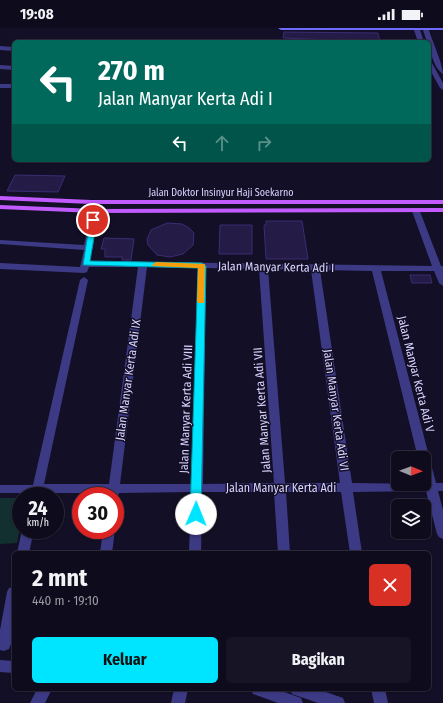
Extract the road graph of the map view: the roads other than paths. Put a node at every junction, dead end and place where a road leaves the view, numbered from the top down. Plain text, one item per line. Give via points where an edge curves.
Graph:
1 (281, 28) edge
2 (290, 28) edge
3 (422, 29) edge
4 (441, 29) edge
5 (421, 40) edge
6 (427, 40) edge
7 (0, 48) edge
8 (431, 48) edge
9 (12, 49) edge
10 (12, 67) edge
11 (431, 67) edge
12 (1, 68) edge
13 (443, 72) edge
14 (0, 86) edge
15 (12, 86) edge
16 (443, 88) edge
17 (0, 198) edge
18 (413, 202) junction
19 (425, 202) junction
20 (443, 202) edge
21 (0, 207) edge
22 (428, 210) junction
23 (443, 210) edge
24 (95, 211) junction
25 (416, 211) junction
26 (0, 242) edge
27 (88, 248) junction
28 (86, 264) junction
29 (143, 265) junction
30 (0, 266) edge
31 (202, 266) junction
32 (263, 266) junction
33 (315, 267) junction
34 (376, 268) junction
35 (441, 269) edge
36 (84, 280) dead end
37 (443, 283) edge
38 (38, 487) edge
39 (114, 487) edge
40 (280, 487) junction
41 (437, 487) edge
42 (196, 488) junction
43 (347, 488) junction
44 (0, 489) edge
45 (12, 490) edge
46 (124, 491) edge
47 (443, 534) edge
48 (26, 539) edge
49 (108, 539) edge
50 (23, 551) edge
51 (106, 551) edge
52 (195, 551) edge
53 (284, 551) edge
54 (356, 551) edge
55 (12, 603) edge
56 (4, 645) dead end
57 (0, 666) edge
58 (12, 667) edge
59 (44, 691) edge
60 (181, 691) edge
61 (263, 691) edge
62 (303, 691) edge
63 (378, 691) edge
64 (38, 703) edge
65 (178, 703) edge
66 (296, 703) edge
67 (338, 703) edge
68 (381, 703) edge

1 - 2 main road
2 - 3 main road
3 - 4 main road
3 - 5 street
3 - 6 street
7 - 9 street
8 - 13 street
10 - 12 street
11 - 16 street
14 - 15 street
17 - 18 main road, Jalan Doktor Insinyur Haji Soekarno via 91,202
18 - 19 main road, Jalan Doktor Insinyur Haji Soekarno
18 - 25 main road
19 - 20 main road, Jalan Doktor Insinyur Haji Soekarno
19 - 22 main road
21 - 24 main road, Jalan Doktor Insinyur Haji Soekarno
22 - 23 main road, Jalan Doktor Insinyur Haji Soekarno
22 - 25 main road, Jalan Doktor Insinyur Haji Soekarno
24 - 25 main road, Jalan Doktor Insinyur Haji Soekarno
24 - 27 street
25 - 35 street
26 - 27 street
27 - 28 street
28 - 29 street, Jalan Manyar Kerta Adi I
28 - 30 street via 84,270
29 - 31 street, Jalan Manyar Kerta Adi I
29 - 39 street, Jalan Manyar Kerta Adi IX
31 - 32 street, Jalan Manyar Kerta Adi I
31 - 42 street, Jalan Manyar Kerta Adi VIII
32 - 33 street, Jalan Manyar Kerta Adi I
32 - 40 street, Jalan Manyar Kerta Adi VII
33 - 34 street, Jalan Manyar Kerta Adi I
33 - 43 street, Jalan Manyar Kerta Adi VI
34 - 35 street, Jalan Manyar Kerta Adi I
34 - 41 street, Jalan Manyar Kerta Adi V
35 - 37 street
36 - 38 street
40 - 42 street, Jalan Manyar Kerta Adi
40 - 43 street, Jalan Manyar Kerta Adi
40 - 53 street, Jalan Manyar Kerta Adi VII
41 - 43 street, Jalan Manyar Kerta Adi
41 - 47 street, Jalan Manyar Kerta Adi V
42 - 46 street, Jalan Manyar Kerta Adi
42 - 52 street, Jalan Manyar Kerta Adi VIII
43 - 54 street, Jalan Manyar Kerta Adi VI
44 - 45 street, Jalan Manyar Kerta Adi
48 - 50 street
49 - 51 street
55 - 56 street
57 - 58 street
59 - 64 street
60 - 65 street
61 - 66 street
62 - 67 street
63 - 68 street

